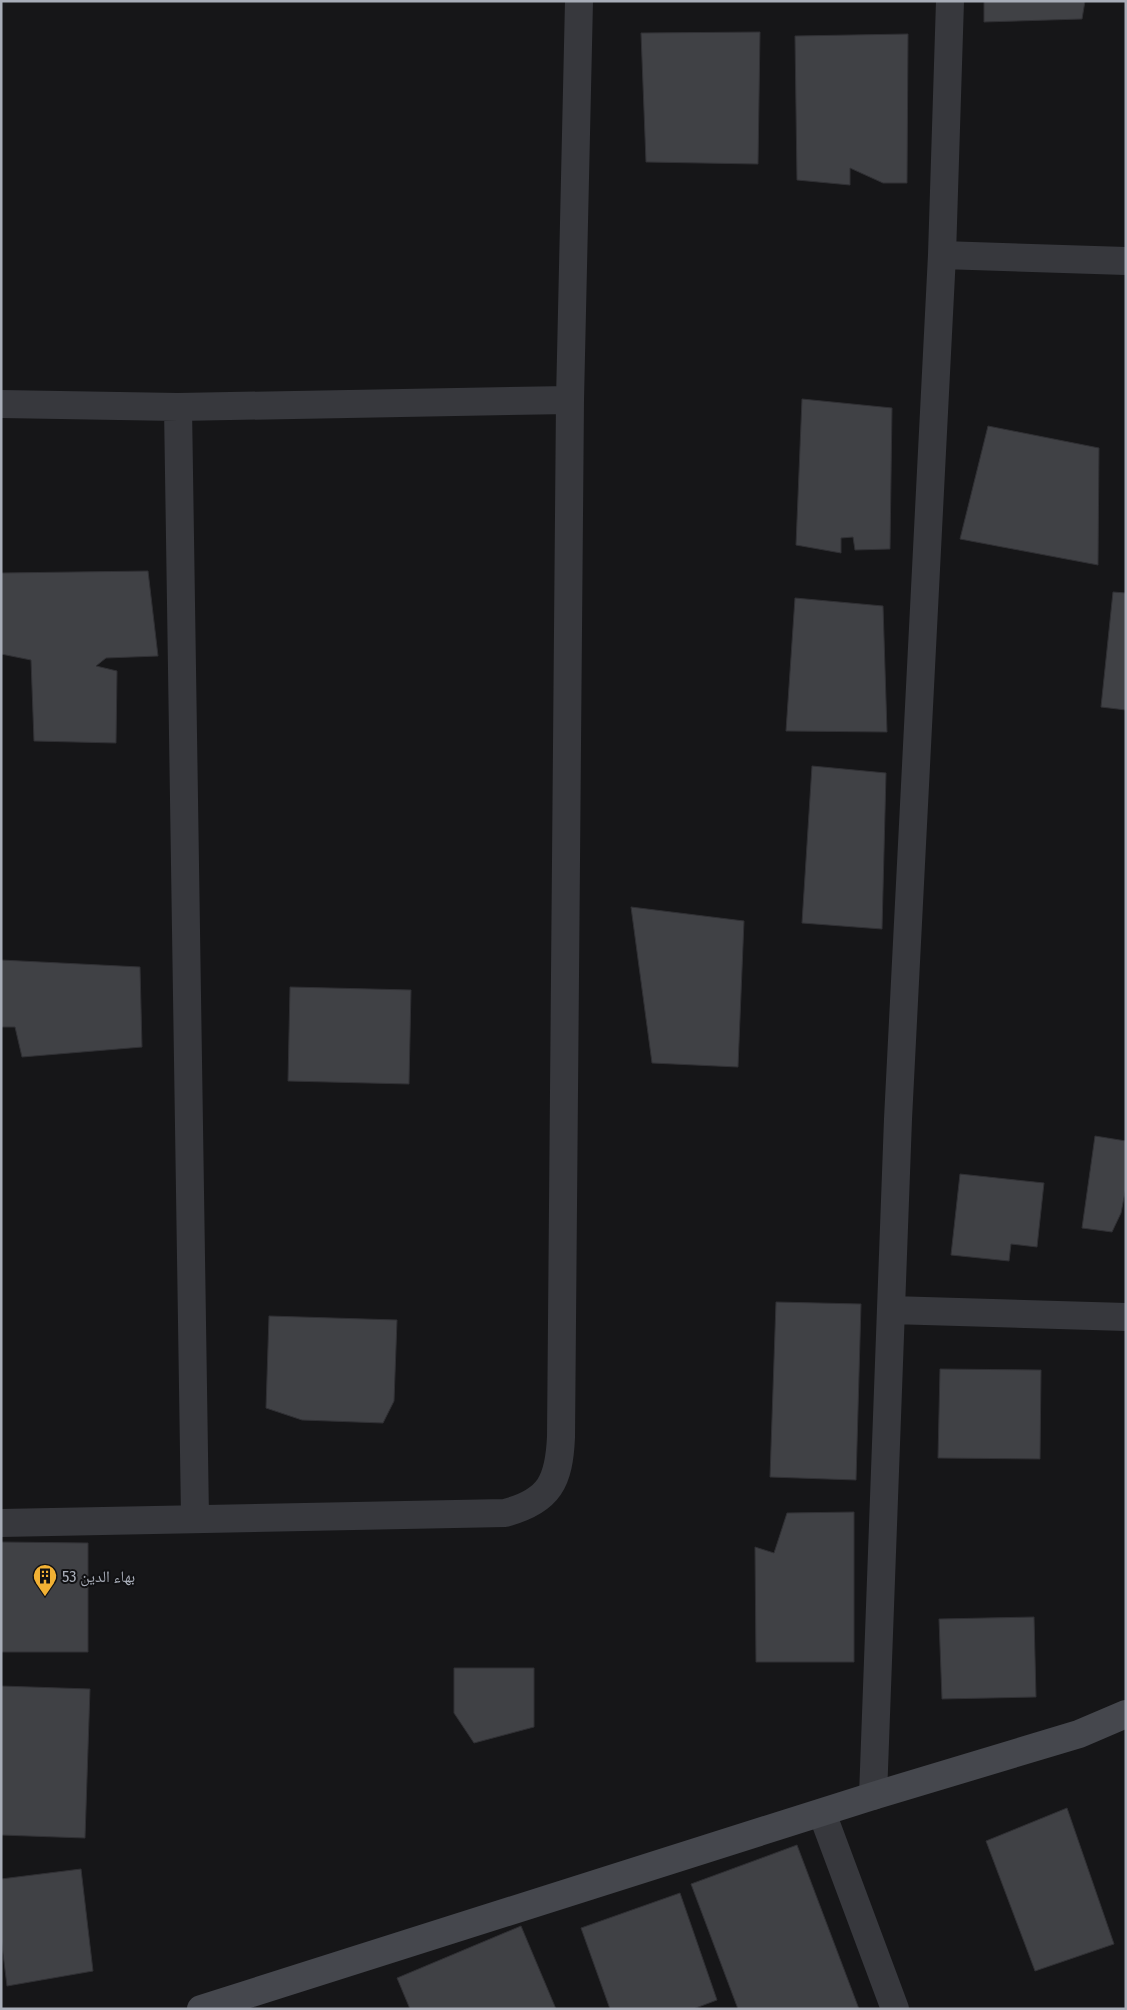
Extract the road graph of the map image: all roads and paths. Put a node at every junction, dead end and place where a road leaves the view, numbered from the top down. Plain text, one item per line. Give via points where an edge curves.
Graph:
1 (579, 1) edge
2 (950, 1) edge
3 (942, 255) junction
4 (1126, 261) edge
5 (570, 400) junction
6 (1, 404) edge
7 (178, 407) junction
8 (891, 1310) junction
9 (1126, 1317) edge
10 (194, 1518) junction
11 (1, 1523) edge
12 (1126, 1714) edge
13 (1126, 1727) edge
14 (1080, 1734) junction
15 (873, 1796) junction
16 (822, 1813) junction
17 (201, 2009) edge
18 (894, 2009) edge

1 - 5 street
2 - 3 street
3 - 4 street
3 - 8 street
5 - 7 street
5 - 10 street via 561,1437 560,1459 554,1479 543,1495 527,1507 506,1513
6 - 7 street
7 - 10 street
8 - 9 street
8 - 15 street
10 - 11 street
12 - 14 street
13 - 14 street
14 - 15 street
15 - 16 street
16 - 17 street
16 - 18 street

